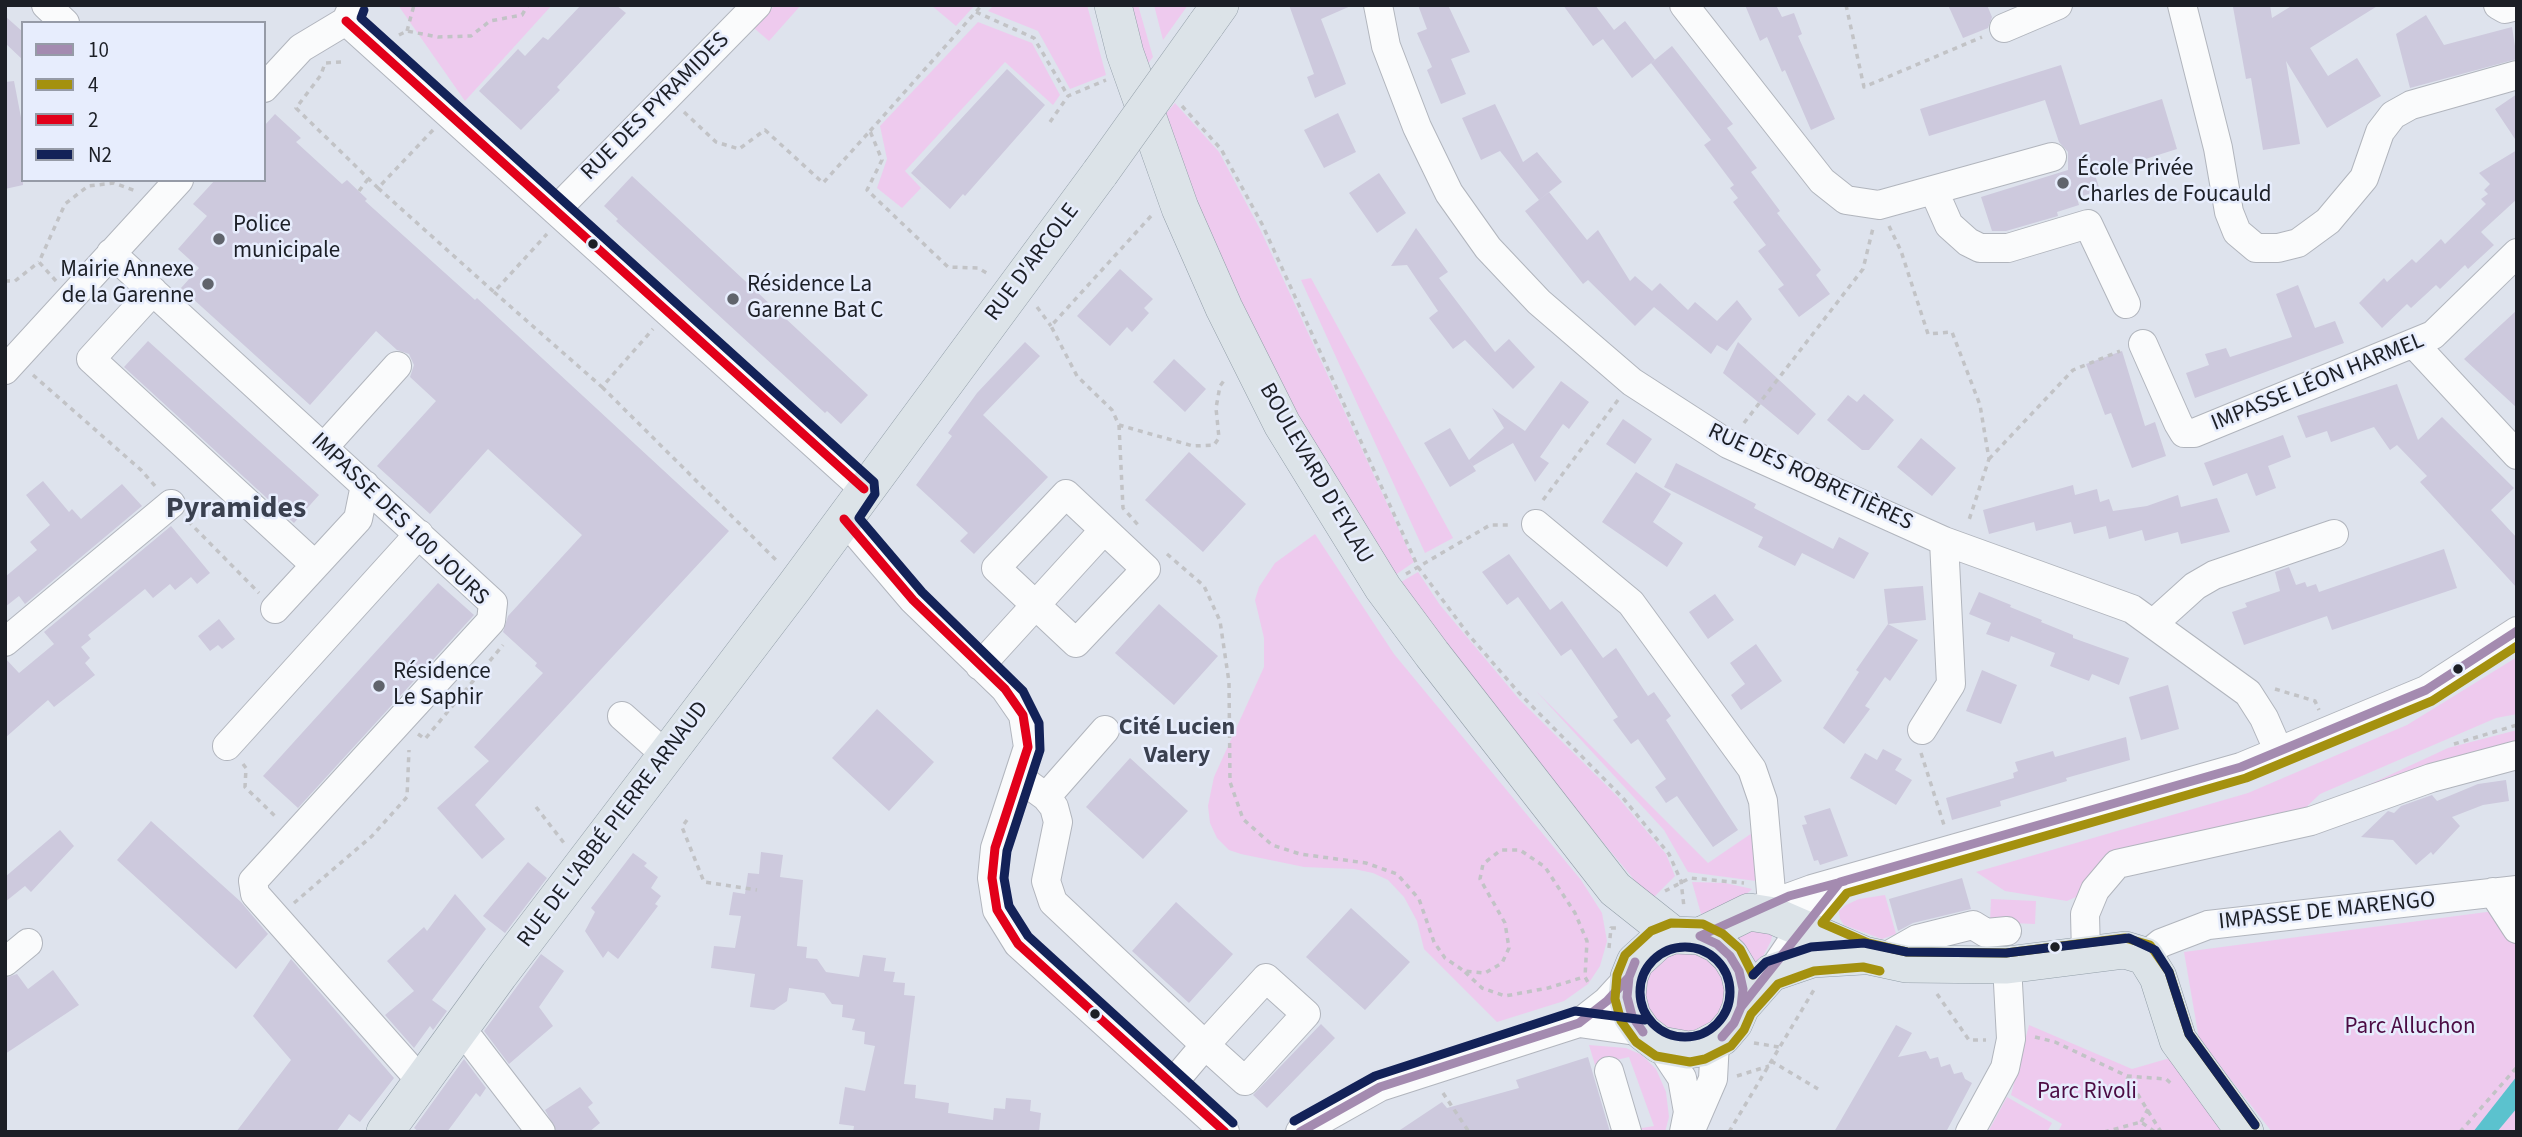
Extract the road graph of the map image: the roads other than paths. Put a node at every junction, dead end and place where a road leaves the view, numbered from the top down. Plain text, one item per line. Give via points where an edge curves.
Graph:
1 (46, 5) edge
2 (757, 5) edge
3 (1113, 5) edge
4 (1378, 5) edge
5 (1684, 5) edge
6 (2182, 5) edge
7 (2498, 5) edge
8 (2517, 6) edge
9 (2046, 8) edge
10 (349, 13) edge
11 (1212, 15) edge
12 (63, 21) edge
13 (2004, 28) road end
14 (2517, 75) edge
15 (266, 86) edge
16 (2052, 157) dead end
17 (170, 190) edge
18 (1934, 191) junction
19 (560, 214) junction
20 (111, 253) junction
21 (2517, 253) edge
22 (153, 291) junction
23 (2126, 304) dead end
24 (2143, 344) road end
25 (2414, 345) junction
26 (10, 365) edge
27 (397, 366) dead end
28 (324, 447) junction
29 (2517, 455) edge
30 (365, 485) junction
31 (864, 489) junction
32 (171, 504) road end
33 (1538, 514) road end
34 (844, 519) junction
35 (1104, 530) junction
36 (419, 534) junction
37 (2334, 534) dead end
38 (1952, 543) junction
39 (315, 565) junction
40 (1036, 605) junction
41 (275, 609) road end
42 (2154, 623) junction
43 (2517, 631) edge
44 (5, 642) edge
45 (980, 666) junction
46 (622, 716) dead end
47 (1105, 730) dead end
48 (1922, 730) road end
49 (227, 746) road end
50 (2279, 752) junction
51 (2517, 755) edge
52 (667, 756) junction
53 (1020, 778) junction
54 (1046, 797) junction
55 (1840, 882) junction
56 (1615, 888) junction
57 (2505, 891) edge
58 (1760, 908) junction
59 (1802, 927) junction
60 (2517, 929) edge
61 (1687, 935) junction
62 (28, 943) dead end
63 (2007, 948) junction
64 (2086, 954) junction
65 (2145, 956) junction
66 (1873, 957) junction
67 (5, 962) edge
68 (1632, 970) junction
69 (1771, 973) junction
70 (1741, 1007) junction
71 (1590, 1015) junction
72 (461, 1028) junction
73 (1651, 1038) junction
74 (1714, 1059) junction
75 (1609, 1071) dead end
76 (421, 1080) junction
77 (1172, 1084) junction
78 (385, 1132) edge
79 (541, 1132) edge
80 (1225, 1132) edge
81 (1300, 1132) edge
82 (1627, 1132) edge
83 (1684, 1132) edge
84 (1690, 1132) edge
85 (1970, 1132) edge
86 (2245, 1132) edge

1 - 12 street
2 - 19 street, RUE DES PYRAMIDES
3 - 56 main road, BOULEVARD D'EYLAU via 1174,191 1282,424 1383,588
4 - 38 street, RUE DES ROBRETIÈRES via 1386,46 1449,193 1488,248 1539,302 1632,382 1728,444
5 - 18 street via 1822,181 1846,200 1879,205
6 - 14 street via 2229,212 2237,232 2256,248 2298,243 2329,222 2364,178 2380,132 2393,115 2411,105
7 - 8 street via 2505,9
9 - 13 street
10 - 15 street via 301,48
10 - 19 street via 375,47
11 - 31 main road, RUE D'ARCOLE, bridge
16 - 18 street
17 - 20 street
18 - 23 street via 1949,225 1980,248 2008,248 2088,225
19 - 31 street
20 - 22 street, IMPASSE DES 100 JOURS
20 - 26 street
21 - 25 street, IMPASSE LÉON HARMEL via 2433,335
22 - 28 street, IMPASSE DES 100 JOURS
22 - 39 street via 91,359
24 - 25 street, IMPASSE LÉON HARMEL via 2184,433 2194,433
25 - 29 street
27 - 28 street
28 - 30 street, IMPASSE DES 100 JOURS
30 - 36 street, IMPASSE DES 100 JOURS
30 - 39 street via 358,519
31 - 34 main road, RUE D'ARCOLE
32 - 44 street
33 - 58 street via 1630,603 1752,769 1763,801
34 - 45 street via 913,600
34 - 52 main road, RUE DE L'ABBÉ PIERRE ARNAUD
35 - 40 street
35 - 40 street via 1066,494 996,568
35 - 40 street via 1147,553 1146,569 1076,643
36 - 49 street
36 - 76 street, IMPASSE DES 100 JOURS via 493,603 491,621 253,881 255,894
37 - 42 street via 2214,575 2194,586
38 - 42 street, RUE DES ROBRETIÈRES via 2110,598
38 - 48 street via 1951,684
39 - 41 street
40 - 45 street
42 - 50 street, RUE DES ROBRETIÈRES via 2248,693
43 - 50 street via 2426,690
45 - 53 street via 1005,689 1023,715 1028,747
46 - 52 street
47 - 54 street
50 - 55 street via 2241,767
51 - 64 street via 2431,778 2311,821 2117,864 2095,890 2085,914
52 - 72 main road, RUE DE L'ABBÉ PIERRE ARNAUD
53 - 54 street
53 - 77 street via 995,848 992,878 997,910 1018,944
54 - 77 street via 1058,822 1046,881 1053,902 1205,1045
55 - 58 street
55 - 59 street
56 - 61 main road, BOULEVARD D'EYLAU
56 - 68 main road, BOULEVARD D'EYLAU
57 - 60 street
57 - 65 street, IMPASSE DE MARENGO via 2208,925 2161,943
58 - 59 main road
58 - 61 main road
59 - 66 main road
59 - 69 street
61 - 68 main road via 1658,940
61 - 70 main road via 1717,944 1730,956 1743,989
62 - 67 street
63 - 64 main road
63 - 66 main road via 1906,964
63 - 85 street via 2011,1039 2005,1068
64 - 65 main road via 2125,950
65 - 86 main road via 2158,977 2178,1040
66 - 69 main road via 1812,959
68 - 71 street
68 - 73 main road via 1627,997 1632,1016
69 - 70 main road
70 - 74 main road
71 - 73 street
71 - 81 street via 1380,1087
72 - 76 main road, RUE DE L'ABBÉ PIERRE ARNAUD
72 - 79 street
73 - 74 main road
73 - 83 street via 1682,1077 1688,1112
74 - 84 street
75 - 82 street
76 - 78 main road, RUE DE L'ABBÉ PIERRE ARNAUD
77 - 80 street

